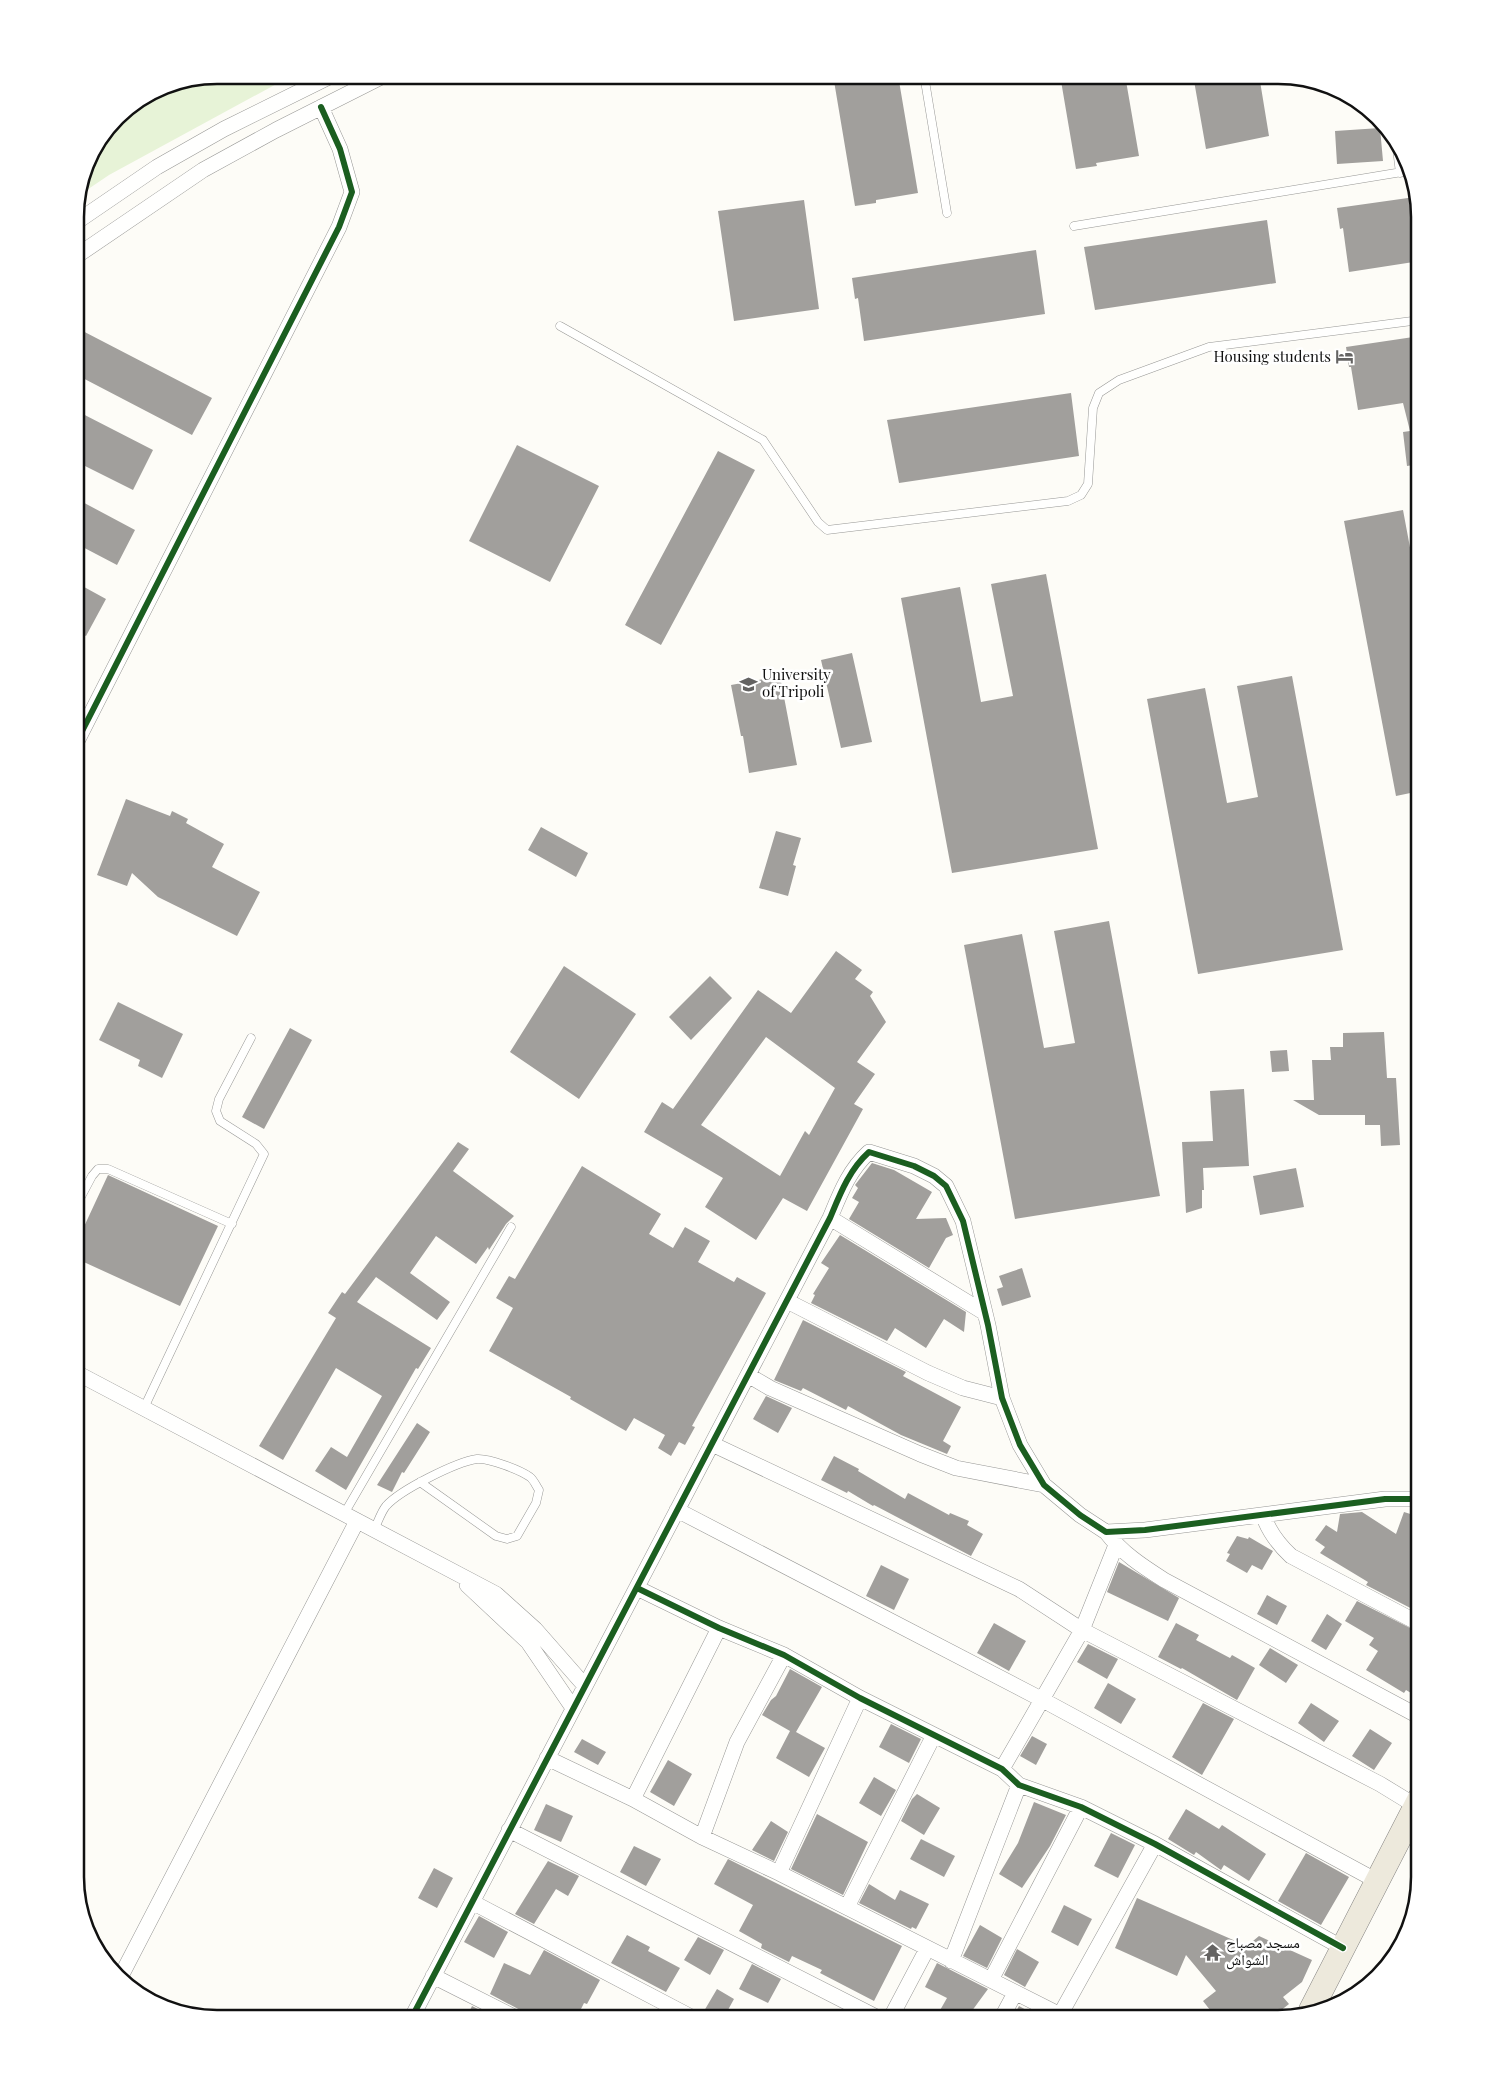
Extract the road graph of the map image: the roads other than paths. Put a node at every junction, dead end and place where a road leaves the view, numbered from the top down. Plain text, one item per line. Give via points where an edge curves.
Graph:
1 (315, 84) edge
2 (367, 84) edge
3 (926, 84) edge
4 (321, 107) junction
5 (1404, 172) edge
6 (947, 213) dead end
7 (84, 217) edge
8 (1074, 226) dead end
9 (84, 251) edge
10 (1411, 321) edge
11 (560, 326) dead end
12 (84, 727) edge
13 (251, 1038) dead end
14 (84, 1191) edge
15 (830, 1218) junction
16 (232, 1224) junction
17 (510, 1227) dead end
18 (787, 1301) junction
19 (985, 1314) junction
20 (748, 1375) junction
21 (84, 1377) edge
22 (1002, 1398) junction
23 (144, 1408) junction
24 (712, 1444) junction
25 (420, 1482) junction
26 (1044, 1485) junction
27 (1411, 1499) edge
28 (677, 1510) junction
29 (1263, 1515) junction
30 (350, 1518) junction
31 (374, 1530) junction
32 (1106, 1532) junction
33 (1116, 1545) junction
34 (449, 1569) junction
35 (636, 1588) junction
36 (1411, 1619) edge
37 (719, 1628) junction
38 (1082, 1630) junction
39 (784, 1655) junction
40 (585, 1686) junction
41 (860, 1698) junction
42 (1041, 1699) junction
43 (574, 1708) junction
44 (1411, 1712) edge
45 (934, 1735) junction
46 (548, 1758) junction
47 (1002, 1769) junction
48 (1018, 1785) junction
49 (633, 1799) junction
50 (1411, 1799) edge
51 (1081, 1807) junction
52 (1411, 1815) edge
53 (509, 1830) junction
54 (702, 1837) junction
55 (1155, 1844) junction
56 (779, 1873) junction
57 (1377, 1881) junction
58 (472, 1902) junction
59 (847, 1907) junction
60 (927, 1948) junction
61 (1343, 1948) junction
62 (951, 1961) junction
63 (123, 1971) edge
64 (433, 1976) junction
65 (990, 1980) junction
66 (1015, 1993) junction
67 (1313, 2006) edge
68 (416, 2010) edge
69 (500, 2010) edge
70 (678, 2010) edge
71 (862, 2010) edge
72 (895, 2010) edge
73 (1006, 2010) edge
74 (1050, 2010) edge
75 (1068, 2010) edge

1 - 7 street via 157,167
2 - 4 street
3 - 6 lane
4 - 9 street via 203,170
4 - 12 street via 340,149 352,192 339,227
5 - 8 lane
10 - 11 lane via 1208,347 1118,380 1099,393 1093,408 1088,484 1080,495 1068,501 827,530 818,522 763,440
13 - 16 lane via 216,1111 220,1121 256,1144 264,1154
14 - 16 lane via 98,1169 108,1169
15 - 18 street
15 - 19 street
15 - 19 street via 851,1172 869,1152 934,1176 946,1186 964,1221
16 - 23 lane
17 - 30 lane
18 - 20 street
18 - 22 street via 928,1373 963,1388
19 - 22 street
20 - 24 street
20 - 26 street via 770,1388 956,1468
21 - 23 street
22 - 26 street via 1020,1445
23 - 30 street
24 - 28 street
24 - 38 street via 1019,1589
25 - 25 lane via 476,1459 491,1459 531,1478 539,1490 536,1503 517,1536 507,1539 496,1536
25 - 31 lane via 384,1508
26 - 32 street
27 - 29 street via 1386,1499
28 - 35 street
28 - 42 street
29 - 32 street
29 - 36 street via 1268,1530 1291,1556
30 - 31 street
30 - 63 street
31 - 34 street
32 - 33 street
33 - 38 street
33 - 44 street via 1164,1580
34 - 40 street via 496,1594 535,1629
34 - 43 street via 528,1642
35 - 37 street
35 - 40 street
37 - 39 street
37 - 49 street
38 - 42 street
38 - 50 street
39 - 41 street
39 - 54 street via 736,1742
40 - 43 street
41 - 45 street
41 - 56 street
42 - 47 street
42 - 57 street
43 - 46 street
45 - 47 street
45 - 59 street
46 - 49 street
46 - 53 street
47 - 48 street
48 - 51 street
48 - 62 street
49 - 54 street
51 - 55 street
51 - 65 street
52 - 57 main road
53 - 58 street
53 - 71 street
54 - 56 street
55 - 61 street
55 - 75 street
56 - 59 street
57 - 61 main road
58 - 64 street
58 - 70 street
59 - 60 street
60 - 62 street
60 - 72 street
61 - 67 main road
62 - 65 street
64 - 68 street
64 - 69 street
65 - 66 street
66 - 73 street
66 - 74 street

